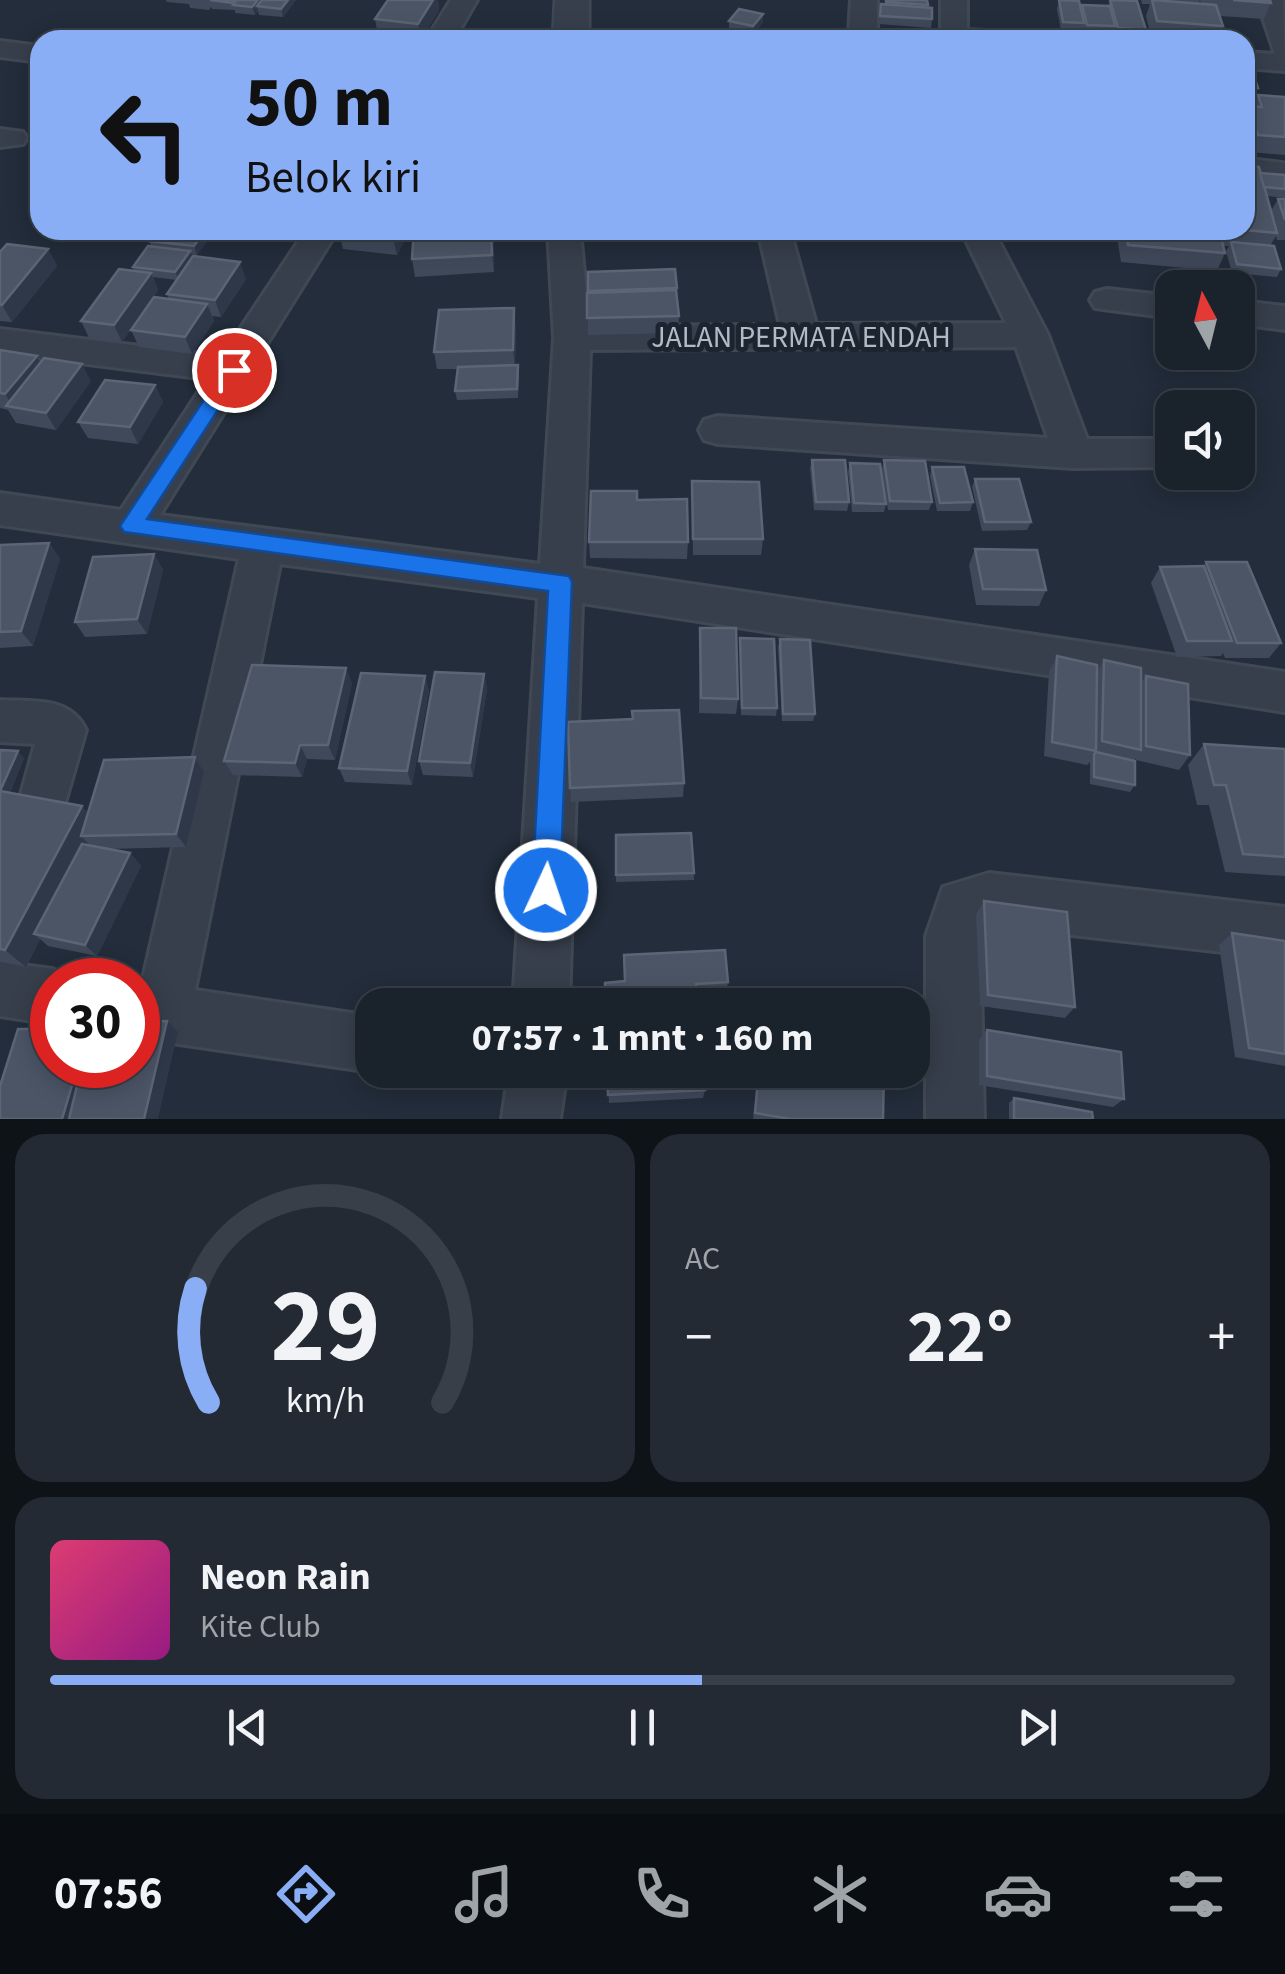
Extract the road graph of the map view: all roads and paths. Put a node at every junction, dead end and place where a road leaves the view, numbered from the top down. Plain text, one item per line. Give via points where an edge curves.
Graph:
1 (464, 0) edge
2 (572, 0) edge
3 (864, 0) edge
4 (1270, 0) edge
5 (446, 30) edge
6 (571, 30) edge
7 (862, 30) edge
8 (1285, 48) edge
9 (0, 49) edge
10 (30, 53) edge
11 (1255, 61) edge
12 (1285, 63) edge
13 (1255, 171) edge
14 (1285, 175) edge
15 (316, 240) edge
16 (565, 240) edge
17 (776, 240) edge
18 (983, 240) edge
19 (1107, 300) dead end
20 (1155, 304) edge
21 (1255, 315) edge
22 (1285, 318) edge
23 (800, 336) junction
24 (1030, 336) junction
25 (572, 338) junction
26 (0, 341) edge
27 (234, 370) junction
28 (718, 430) dead end
29 (1155, 452) edge
30 (1073, 454) junction
31 (0, 509) edge
32 (132, 526) junction
33 (263, 545) junction
34 (560, 582) junction
35 (1285, 692) edge
36 (0, 721) edge
37 (46, 794) dead end
38 (1285, 933) edge
39 (160, 971) edge
40 (542, 988) edge
41 (0, 989) edge
42 (30, 994) edge
43 (160, 1013) edge
44 (355, 1042) edge
45 (536, 1088) edge
46 (532, 1119) edge
47 (955, 1119) edge

1 - 5 street
2 - 6 street
3 - 7 street
4 - 8 street
9 - 10 street
11 - 12 street
13 - 14 street
15 - 27 street
16 - 25 street
17 - 23 street
18 - 24 street
19 - 20 street
21 - 22 street
23 - 24 street, JALAN PERMATA ENDAH
23 - 25 street, JALAN PERMATA ENDAH
24 - 30 street
25 - 34 street
26 - 27 street
27 - 32 street
28 - 30 street
29 - 30 street
31 - 32 street
32 - 33 street
33 - 34 street
33 - 39 street
34 - 35 street
34 - 40 street
36 - 37 street via 62,730
38 - 47 street via 989,898 962,906 953,936
41 - 42 street
43 - 44 street
45 - 46 street

